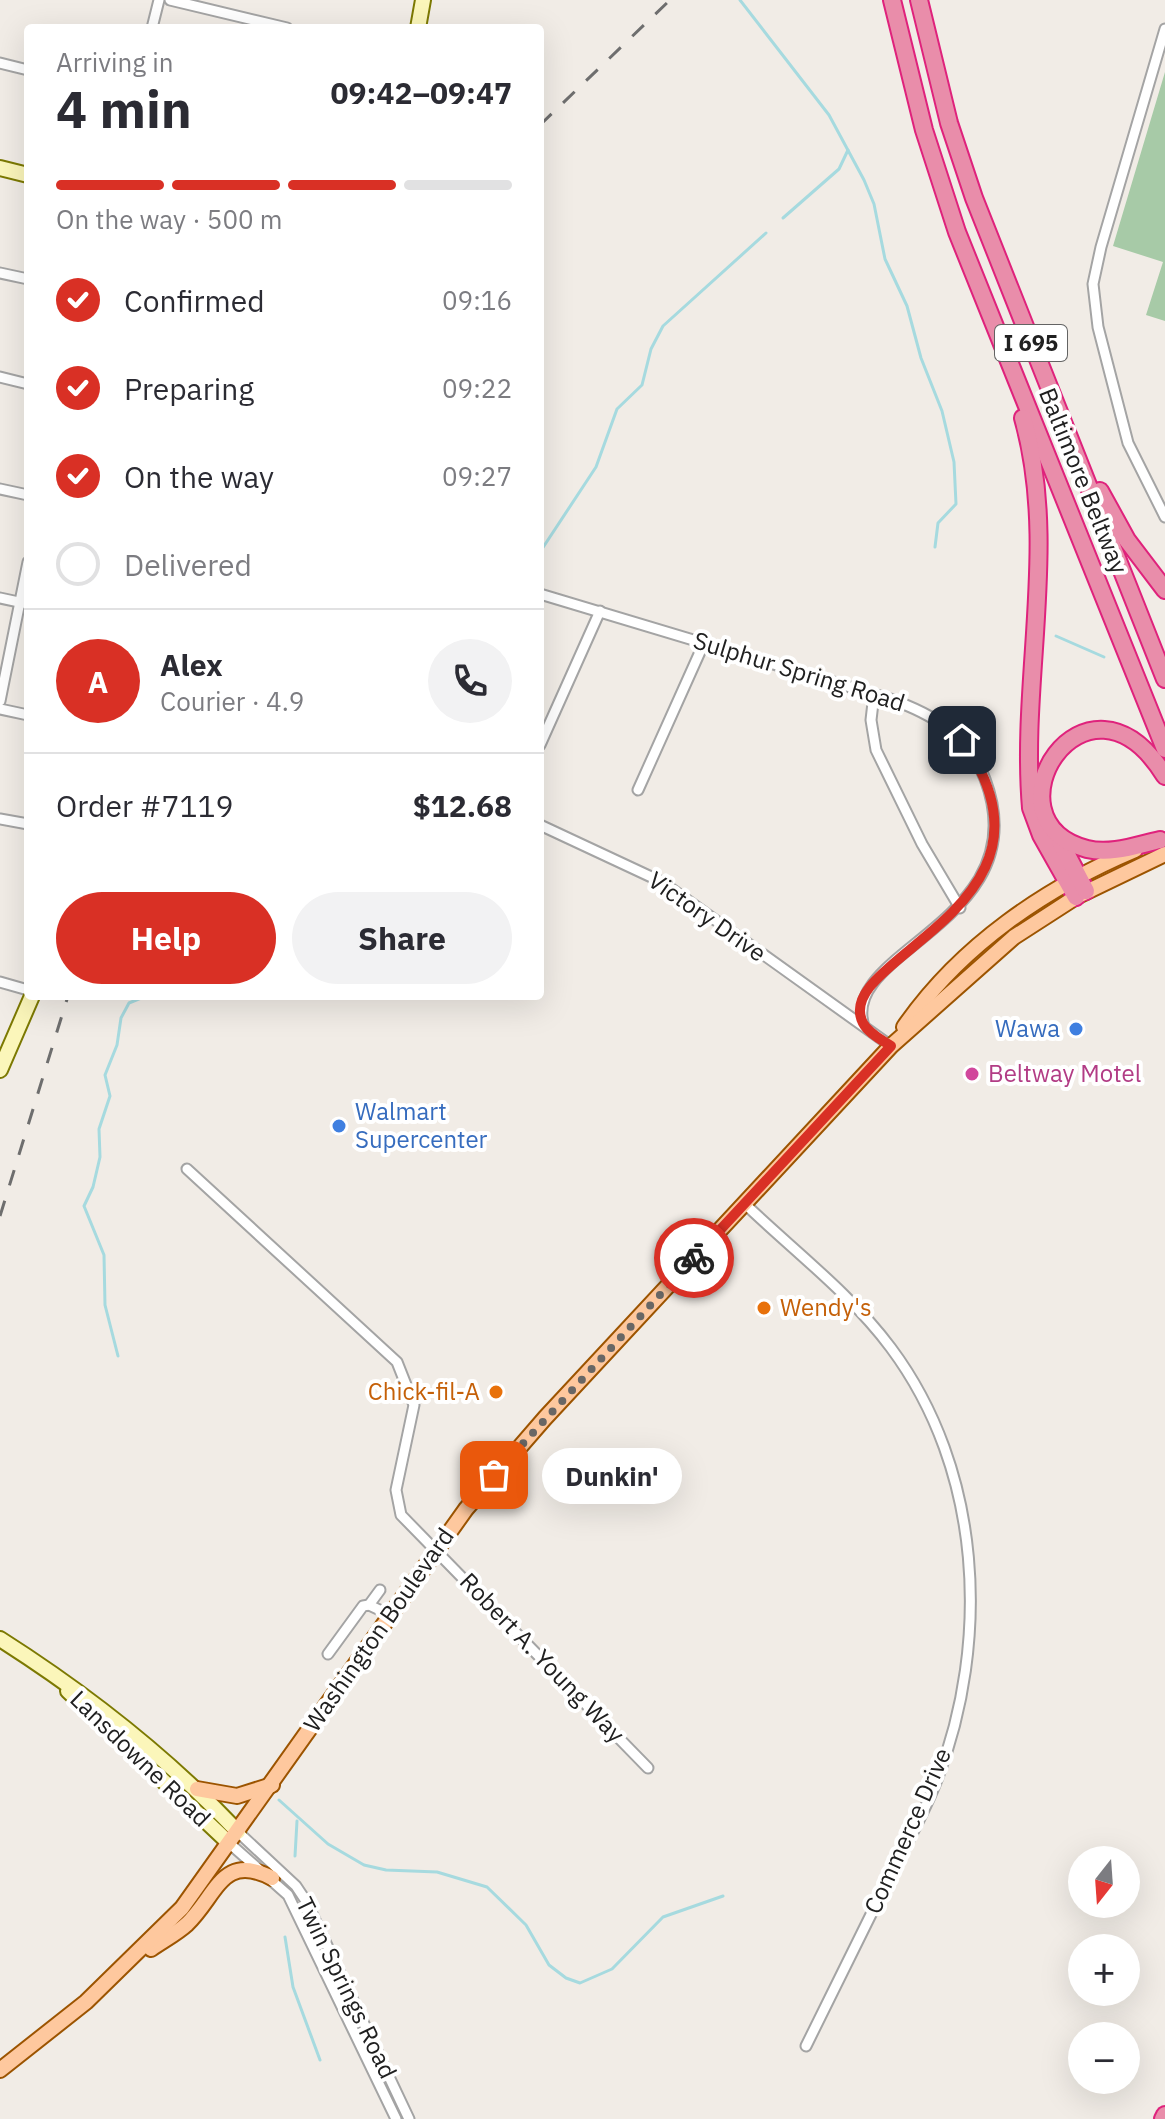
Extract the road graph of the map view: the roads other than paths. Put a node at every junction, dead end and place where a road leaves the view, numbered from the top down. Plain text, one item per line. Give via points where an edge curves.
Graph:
1 (159, 0) edge
2 (170, 0) edge
3 (423, 0) edge
4 (892, 0) edge
5 (919, 0) edge
6 (153, 24) edge
7 (270, 24) edge
8 (419, 24) edge
9 (1165, 29) edge
10 (0, 63) edge
11 (24, 69) edge
12 (0, 168) edge
13 (24, 174) edge
14 (0, 273) edge
15 (24, 278) edge
16 (1001, 340) junction
17 (0, 377) edge
18 (24, 383) edge
19 (1055, 404) junction
20 (0, 489) edge
21 (24, 494) edge
22 (1165, 517) edge
23 (1165, 590) edge
24 (544, 595) edge
25 (0, 598) edge
26 (24, 603) edge
27 (600, 611) junction
28 (704, 643) junction
29 (1165, 679) edge
30 (874, 694) junction
31 (0, 701) edge
32 (0, 709) edge
33 (24, 714) edge
34 (544, 736) edge
35 (1165, 749) edge
36 (1165, 776) edge
37 (638, 790) dead end
38 (0, 819) edge
39 (24, 823) edge
40 (544, 827) edge
41 (1054, 828) junction
42 (1163, 844) edge
43 (1077, 887) junction
44 (960, 908) junction
45 (0, 982) edge
46 (24, 989) edge
47 (30, 1000) edge
48 (864, 1026) junction
49 (891, 1046) junction
50 (0, 1070) edge
51 (187, 1169) dead end
52 (745, 1204) junction
53 (435, 1548) junction
54 (380, 1590) dead end
55 (369, 1605) junction
56 (388, 1614) junction
57 (0, 1639) edge
58 (328, 1654) dead end
59 (52, 1673) junction
60 (648, 1768) dead end
61 (272, 1785) junction
62 (197, 1789) junction
63 (234, 1838) junction
64 (272, 1878) junction
65 (127, 1965) junction
66 (806, 2046) dead end
67 (0, 2070) edge
68 (396, 2119) edge
69 (409, 2119) edge

1 - 6 street
2 - 7 street
3 - 8 street
4 - 16 highway, Baltimore Beltway / I 695 via 924,130
5 - 19 highway, Baltimore Beltway / I 695 via 949,123 974,198
9 - 22 street via 1093,284 1098,327 1128,443
10 - 11 street
12 - 13 street
14 - 15 street
16 - 35 highway, Baltimore Beltway / I 695
16 - 43 highway via 1032,452 1038,509 1031,808
17 - 18 street
19 - 23 highway via 1127,540
19 - 29 highway, Baltimore Beltway / I 695
20 - 21 street
24 - 27 street, Sulphur Spring Road
25 - 26 street
26 - 31 street
27 - 28 street, Sulphur Spring Road
27 - 34 street
28 - 30 street, Sulphur Spring Road
28 - 37 street
30 - 44 street via 876,750
30 - 44 street, Sulphur Spring Road via 942,723 962,740 981,769 992,810 991,845 982,876
32 - 33 street
36 - 41 highway via 1132,738 1104,730 1080,734 1055,752 1042,779 1042,807
38 - 39 street
40 - 48 street, Victory Drive via 662,882
41 - 42 highway via 1075,844 1100,850
41 - 43 highway
42 - 43 main road, Washington Boulevard
43 - 49 main road, Washington Boulevard via 1004,925 970,953 934,987
44 - 48 street, Sulphur Spring Road via 874,979 861,1000
45 - 46 street
47 - 50 street
48 - 49 street
49 - 52 main road, Washington Boulevard
51 - 53 street, Robert A. Young Way via 397,1362 414,1405 397,1505
52 - 53 main road, Washington Boulevard via 514,1452
52 - 66 street, Commerce Drive via 864,1317 905,1367 944,1443 968,1551 967,1660 940,1770
53 - 56 main road, Washington Boulevard
53 - 60 street, Robert A. Young Way
54 - 55 street
55 - 56 street
55 - 58 street via 358,1610
56 - 61 main road, Washington Boulevard
57 - 59 street, Lansdowne Road
59 - 62 street, Lansdowne Road via 98,1704
59 - 63 street, Lansdowne Road
61 - 62 main road via 237,1796
61 - 63 main road, Washington Boulevard
62 - 63 street, Lansdowne Road
63 - 64 street, Twin Springs Road
63 - 65 main road, Washington Boulevard via 182,1908
63 - 69 street, Twin Springs Road via 296,1886 306,1901
64 - 65 main road via 245,1868 228,1874 185,1926
64 - 68 street, Twin Springs Road via 300,1916
65 - 67 main road, Washington Boulevard

